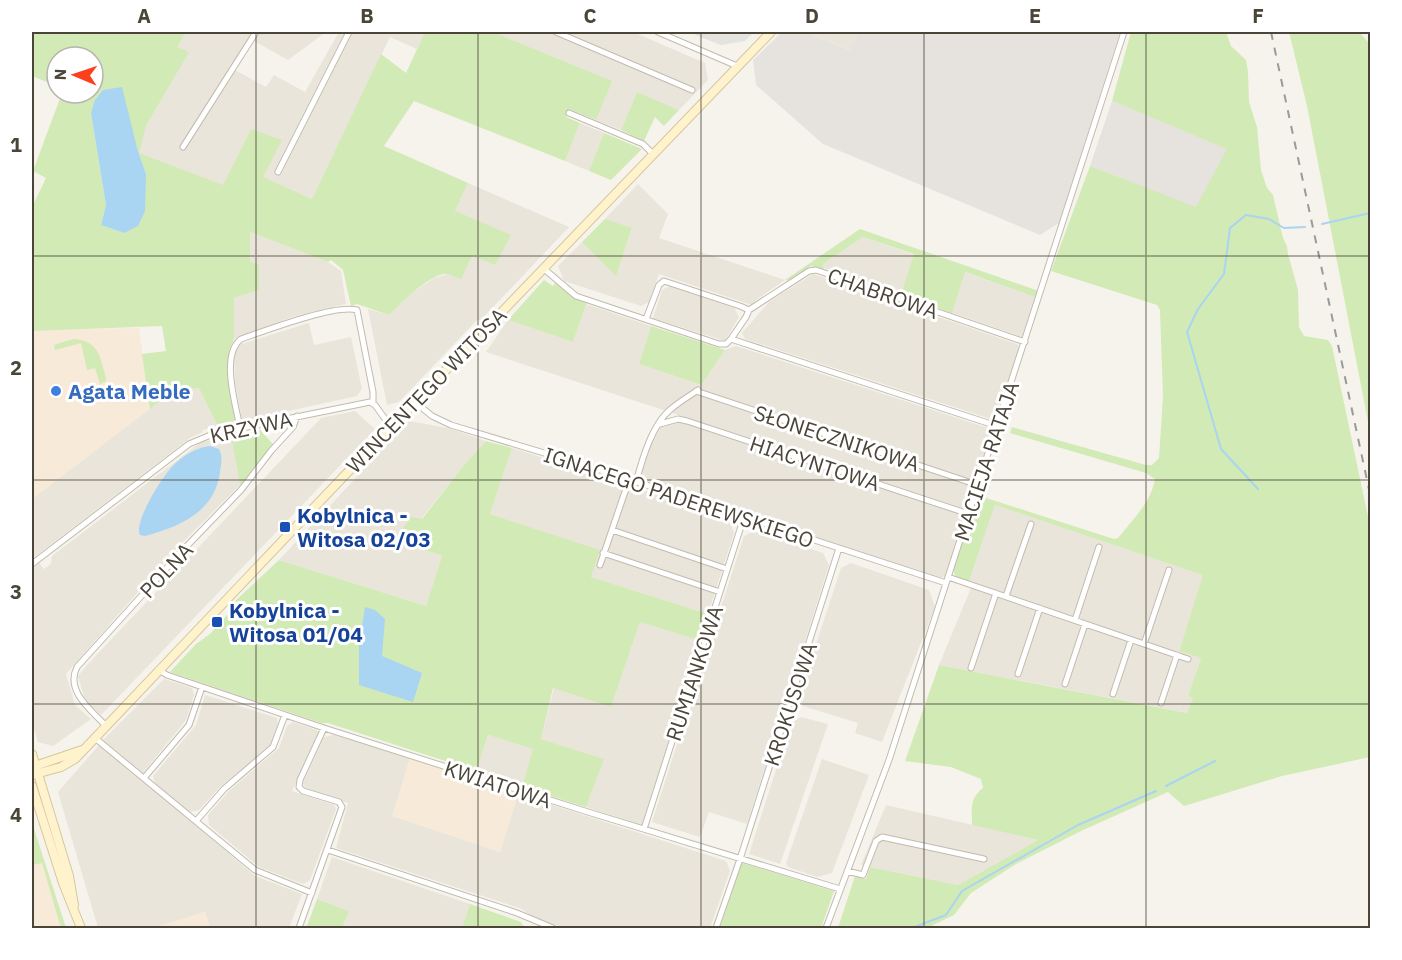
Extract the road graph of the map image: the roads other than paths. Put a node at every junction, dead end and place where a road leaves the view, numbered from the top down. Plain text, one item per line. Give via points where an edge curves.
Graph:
1 (256, 32) edge
2 (349, 32) edge
3 (556, 32) edge
4 (658, 32) edge
5 (771, 32) edge
6 (1124, 32) edge
7 (737, 66) junction
8 (692, 90) dead end
9 (569, 113) dead end
10 (183, 147) dead end
11 (653, 154) junction
12 (278, 172) dead end
13 (543, 268) junction
14 (749, 310) junction
15 (646, 319) junction
16 (731, 339) junction
17 (1025, 342) junction
18 (416, 402) junction
19 (373, 403) junction
20 (297, 416) junction
21 (660, 423) junction
22 (997, 426) junction
23 (240, 428) junction
24 (391, 428) junction
25 (629, 480) junction
26 (636, 482) junction
27 (978, 485) junction
28 (969, 514) junction
29 (744, 517) junction
30 (1031, 524) dead end
31 (612, 530) junction
32 (1099, 547) dead end
33 (839, 548) junction
34 (603, 554) junction
35 (32, 564) edge
36 (600, 565) dead end
37 (727, 569) junction
38 (1169, 570) dead end
39 (947, 580) junction
40 (720, 592) junction
41 (996, 593) junction
42 (1006, 597) junction
43 (1040, 608) junction
44 (1075, 620) junction
45 (1085, 624) junction
46 (1131, 640) junction
47 (1144, 644) junction
48 (1177, 655) junction
49 (1188, 659) dead end
50 (971, 668) dead end
51 (159, 670) junction
52 (1018, 674) dead end
53 (1065, 684) dead end
54 (202, 687) junction
55 (1113, 694) dead end
56 (1161, 703) dead end
57 (285, 715) junction
58 (106, 726) junction
59 (324, 728) junction
60 (95, 738) junction
61 (32, 754) edge
62 (34, 770) edge
63 (144, 778) junction
64 (32, 786) edge
65 (196, 821) junction
66 (644, 829) junction
67 (328, 850) junction
68 (984, 859) dead end
69 (740, 860) junction
70 (847, 871) junction
71 (840, 889) junction
72 (312, 893) junction
73 (74, 905) junction
74 (533, 925) edge
75 (81, 928) edge
76 (299, 928) edge
77 (554, 928) edge
78 (716, 928) edge
79 (826, 928) edge

1 - 10 street
2 - 12 street
3 - 8 street
4 - 7 street
5 - 7 street, WINCENTEGO WITOSA
6 - 17 street, MACIEJA RATAJA
7 - 11 street, WINCENTEGO WITOSA
9 - 11 street via 643,144
11 - 13 street, WINCENTEGO WITOSA
13 - 15 street via 576,296
13 - 18 street, WINCENTEGO WITOSA
14 - 15 street via 664,281
14 - 16 street, CHABROWA
14 - 17 street, CHABROWA via 816,270
15 - 16 street via 719,344
16 - 22 street
17 - 22 street, MACIEJA RATAJA
18 - 24 street, WINCENTEGO WITOSA
18 - 25 street, IGNACEGO PADEREWSKIEGO via 432,416 452,425
19 - 20 street, KRZYWA
19 - 23 street via 357,310 343,309 298,320 236,343 231,352 231,383
19 - 24 street
20 - 23 street, KRZYWA
20 - 58 street, POLNA via 293,427 241,490 77,667 73,680 76,691
21 - 26 street via 645,450
21 - 27 street, SŁONECZNIKOWA via 671,409 698,390
21 - 28 street, HIACYNTOWA via 687,421
22 - 27 street, MACIEJA RATAJA
23 - 35 street, KRZYWA via 189,444
24 - 51 street, WINCENTEGO WITOSA
25 - 26 street, IGNACEGO PADEREWSKIEGO
25 - 31 street
26 - 29 street, IGNACEGO PADEREWSKIEGO
27 - 28 street, MACIEJA RATAJA
28 - 39 street, MACIEJA RATAJA
29 - 33 street, IGNACEGO PADEREWSKIEGO
29 - 37 street, RUMIANKOWA
30 - 42 street
31 - 34 street
31 - 37 street
32 - 44 street
33 - 39 street, IGNACEGO PADEREWSKIEGO
33 - 69 street, KROKUSOWA
34 - 36 street
34 - 40 street
37 - 40 street, RUMIANKOWA
38 - 47 street
39 - 41 street, IGNACEGO PADEREWSKIEGO
39 - 70 street, MACIEJA RATAJA via 889,760
40 - 66 street, RUMIANKOWA
41 - 42 street, IGNACEGO PADEREWSKIEGO
41 - 50 street
42 - 43 street, IGNACEGO PADEREWSKIEGO
43 - 44 street, IGNACEGO PADEREWSKIEGO
43 - 52 street
44 - 45 street, IGNACEGO PADEREWSKIEGO
45 - 46 street, IGNACEGO PADEREWSKIEGO
45 - 53 street
46 - 47 street, IGNACEGO PADEREWSKIEGO
46 - 55 street
47 - 48 street, IGNACEGO PADEREWSKIEGO
48 - 49 street, IGNACEGO PADEREWSKIEGO
48 - 56 street
51 - 54 street, KWIATOWA
51 - 58 street, WINCENTEGO WITOSA
54 - 57 street, KWIATOWA
54 - 63 street via 189,725
57 - 59 street, KWIATOWA
57 - 65 street via 273,747 224,789
58 - 60 street, WINCENTEGO WITOSA
59 - 66 street, KWIATOWA
59 - 67 street via 299,783 303,791 341,804
60 - 62 street, WINCENTEGO WITOSA via 83,750
60 - 63 street
61 - 62 street
62 - 73 street via 69,876
63 - 65 street
64 - 73 street via 63,883
65 - 72 street via 255,870
66 - 69 street, KWIATOWA
67 - 72 street
67 - 74 street via 516,914
68 - 70 street via 882,837 876,841 863,875
69 - 71 street, KWIATOWA
69 - 78 street, KROKUSOWA
70 - 71 street, MACIEJA RATAJA
71 - 79 street, MACIEJA RATAJA
72 - 76 street
73 - 75 street
74 - 77 street

